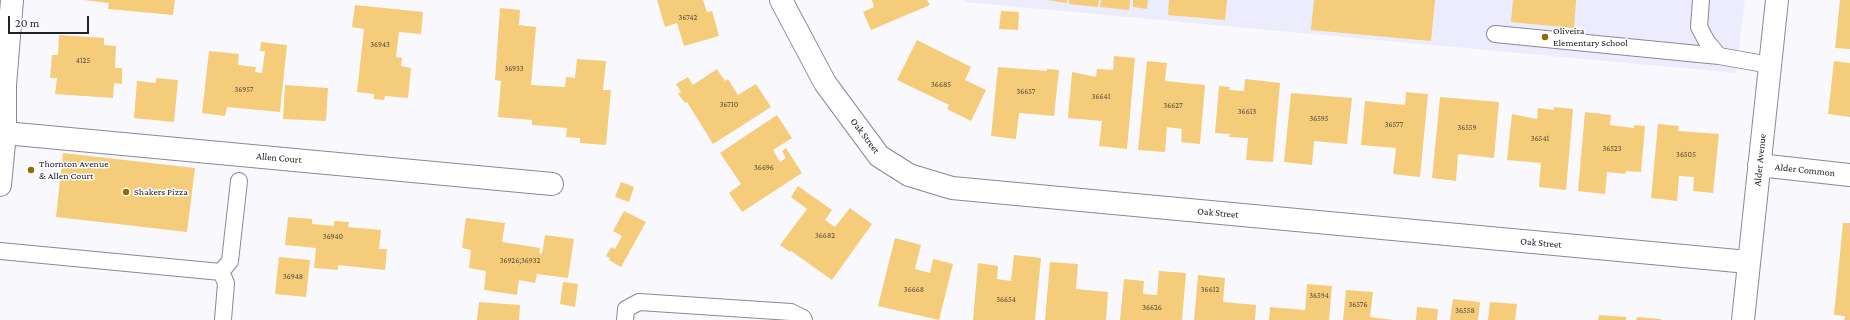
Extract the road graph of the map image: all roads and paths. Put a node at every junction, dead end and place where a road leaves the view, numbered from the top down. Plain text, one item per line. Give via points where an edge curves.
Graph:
1 (12, 0) edge
2 (781, 0) edge
3 (1701, 0) edge
4 (1777, 0) edge
5 (1495, 34) dead end
6 (1719, 56) junction
7 (1770, 65) junction
8 (5, 133) junction
9 (1759, 166) junction
10 (1850, 175) edge
11 (239, 181) dead end
12 (552, 184) dead end
13 (0, 185) edge
14 (0, 251) edge
15 (1748, 262) junction
16 (221, 272) junction
17 (725, 314) edge
18 (223, 320) edge
19 (625, 320) edge
20 (804, 320) edge
21 (1743, 320) edge

1 - 8 street via 5,85
2 - 15 street, Oak Street via 825,83 879,156 909,175 952,188
3 - 6 lane via 1699,27
4 - 7 street, Alder Avenue
5 - 6 lane
6 - 7 lane
7 - 9 street, Alder Avenue
8 - 12 street, Allen Court
8 - 13 street
9 - 10 street, Alder Common
9 - 15 street, Alder Avenue
11 - 16 lane via 230,261
14 - 16 lane
15 - 21 street, Alder Avenue
16 - 18 lane via 226,283
17 - 19 lane via 639,302 626,309
17 - 20 lane via 791,312

